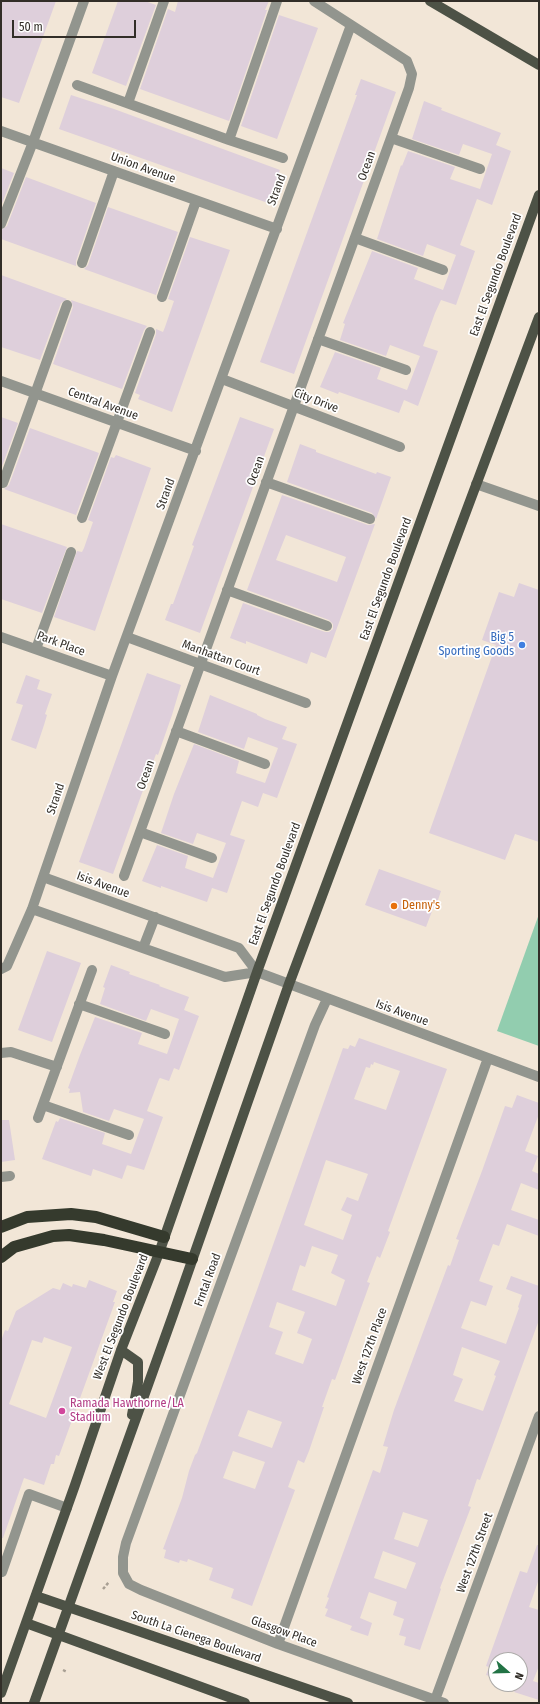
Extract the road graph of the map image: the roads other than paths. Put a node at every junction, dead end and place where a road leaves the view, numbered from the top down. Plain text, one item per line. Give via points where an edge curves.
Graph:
1 (84, 1) edge
2 (164, 1) edge
3 (277, 1) edge
4 (314, 1) edge
5 (430, 1) edge
6 (351, 25) junction
7 (539, 65) edge
8 (77, 85) dead end
9 (128, 104) junction
10 (1, 131) edge
11 (391, 138) junction
12 (229, 140) junction
13 (33, 142) junction
14 (283, 158) dead end
15 (480, 169) dead end
16 (114, 171) junction
17 (539, 196) edge
18 (196, 201) junction
19 (1, 224) edge
20 (277, 229) junction
21 (355, 238) junction
22 (82, 263) dead end
23 (443, 270) dead end
24 (162, 297) dead end
25 (67, 305) dead end
26 (539, 317) edge
27 (150, 332) dead end
28 (318, 339) junction
29 (406, 370) dead end
30 (222, 379) junction
31 (1, 381) edge
32 (36, 394) junction
33 (294, 406) junction
34 (117, 423) junction
35 (400, 447) dead end
36 (196, 451) junction
37 (266, 482) junction
38 (3, 484) dead end
39 (476, 484) junction
40 (539, 506) edge
41 (82, 518) dead end
42 (370, 519) dead end
43 (71, 552) dead end
44 (227, 590) junction
45 (327, 626) dead end
46 (1, 637) edge
47 (127, 637) junction
48 (36, 649) junction
49 (200, 664) junction
50 (112, 676) junction
51 (306, 702) dead end
52 (176, 731) junction
53 (265, 764) dead end
54 (140, 832) junction
55 (212, 858) dead end
56 (124, 876) dead end
57 (43, 877) junction
58 (32, 909) junction
59 (155, 917) junction
60 (143, 948) junction
61 (1, 969) edge
62 (92, 970) dead end
63 (257, 972) junction
64 (289, 984) junction
65 (327, 999) junction
66 (80, 1004) junction
67 (165, 1034) dead end
68 (1, 1053) edge
69 (488, 1058) junction
70 (57, 1067) junction
71 (539, 1077) edge
72 (43, 1105) junction
73 (38, 1118) dead end
74 (129, 1135) dead end
75 (1, 1227) edge
76 (164, 1237) junction
77 (159, 1253) junction
78 (1, 1257) edge
79 (192, 1259) junction
80 (121, 1350) junction
81 (539, 1416) edge
82 (126, 1444) junction
83 (67, 1508) junction
84 (2, 1572) edge
85 (123, 1573) joint
86 (36, 1596) junction
87 (68, 1607) junction
88 (26, 1623) junction
89 (58, 1634) junction
90 (278, 1644) junction
91 (1, 1693) edge
92 (439, 1701) edge
93 (34, 1703) edge
94 (245, 1703) edge
95 (348, 1703) edge

1 - 13 street
2 - 9 street
3 - 12 street
4 - 6 street
5 - 7 main road
6 - 11 street, Ocean via 407,61 412,74
6 - 20 street, Strand
8 - 9 street
9 - 12 street
10 - 13 street, Union Avenue
11 - 15 street
11 - 21 street, Ocean
12 - 14 street
13 - 16 street, Union Avenue
13 - 19 street
16 - 18 street, Union Avenue
16 - 22 street
17 - 63 main road, East El Segundo Boulevard
18 - 20 street, Union Avenue
18 - 24 street
20 - 30 street, Strand
21 - 23 street
21 - 28 street, Ocean
25 - 32 street
26 - 39 main road
27 - 34 street
28 - 29 street
28 - 33 street, Ocean
30 - 33 street, City Drive
30 - 36 street, Strand
31 - 32 street, Central Avenue
32 - 34 street, Central Avenue
32 - 38 street
33 - 35 street, City Drive
33 - 37 street, Ocean
34 - 36 street, Central Avenue
34 - 41 street
36 - 47 street, Strand
37 - 42 street
37 - 44 street, Ocean
39 - 40 street
39 - 64 main road
43 - 48 street
44 - 45 street
44 - 49 street, Ocean
46 - 48 street, Park Place
47 - 49 street, Manhattan Court
47 - 50 street, Strand
48 - 50 street, Park Place
49 - 51 street, Manhattan Court
49 - 52 street, Ocean
50 - 57 street, Strand
52 - 53 street
52 - 54 street, Ocean
54 - 55 street
54 - 56 street, Ocean
57 - 58 street, Strand
57 - 59 street, Isis Avenue
58 - 60 street, Isis Avenue
58 - 61 street, Strand via 7,966
59 - 60 street
59 - 63 street, Isis Avenue via 239,948
60 - 63 street, Isis Avenue via 225,977
62 - 66 street
63 - 64 street, Isis Avenue
63 - 76 main road, West El Segundo Boulevard
64 - 65 street, Isis Avenue
64 - 79 main road
65 - 69 street, Isis Avenue
65 - 85 street, Frntal Road via 126,1543
66 - 67 street
66 - 70 street
68 - 70 street via 11,1052
69 - 71 street, Isis Avenue
69 - 90 street, West 127th Place
70 - 72 street
72 - 73 street
72 - 74 street
75 - 76 highway via 27,1217 71,1214 96,1216
76 - 77 main road, West El Segundo Boulevard
77 - 78 highway via 69,1235 21,1244
77 - 79 highway
77 - 80 main road, West El Segundo Boulevard
79 - 82 main road
80 - 82 main road via 138,1362 138,1382
80 - 83 main road, West El Segundo Boulevard
81 - 92 street, West 127th Street
82 - 87 main road
83 - 84 street via 29,1494
83 - 86 main road, West El Segundo Boulevard
85 - 90 street, Glasgow Place via 129,1584 141,1590
86 - 87 main road, South La Cienega Boulevard
86 - 88 main road, West El Segundo Boulevard
87 - 89 main road
87 - 95 main road, South La Cienega Boulevard
88 - 89 main road
88 - 91 main road, West El Segundo Boulevard
89 - 93 main road
89 - 94 main road
90 - 92 street, Glasgow Place

